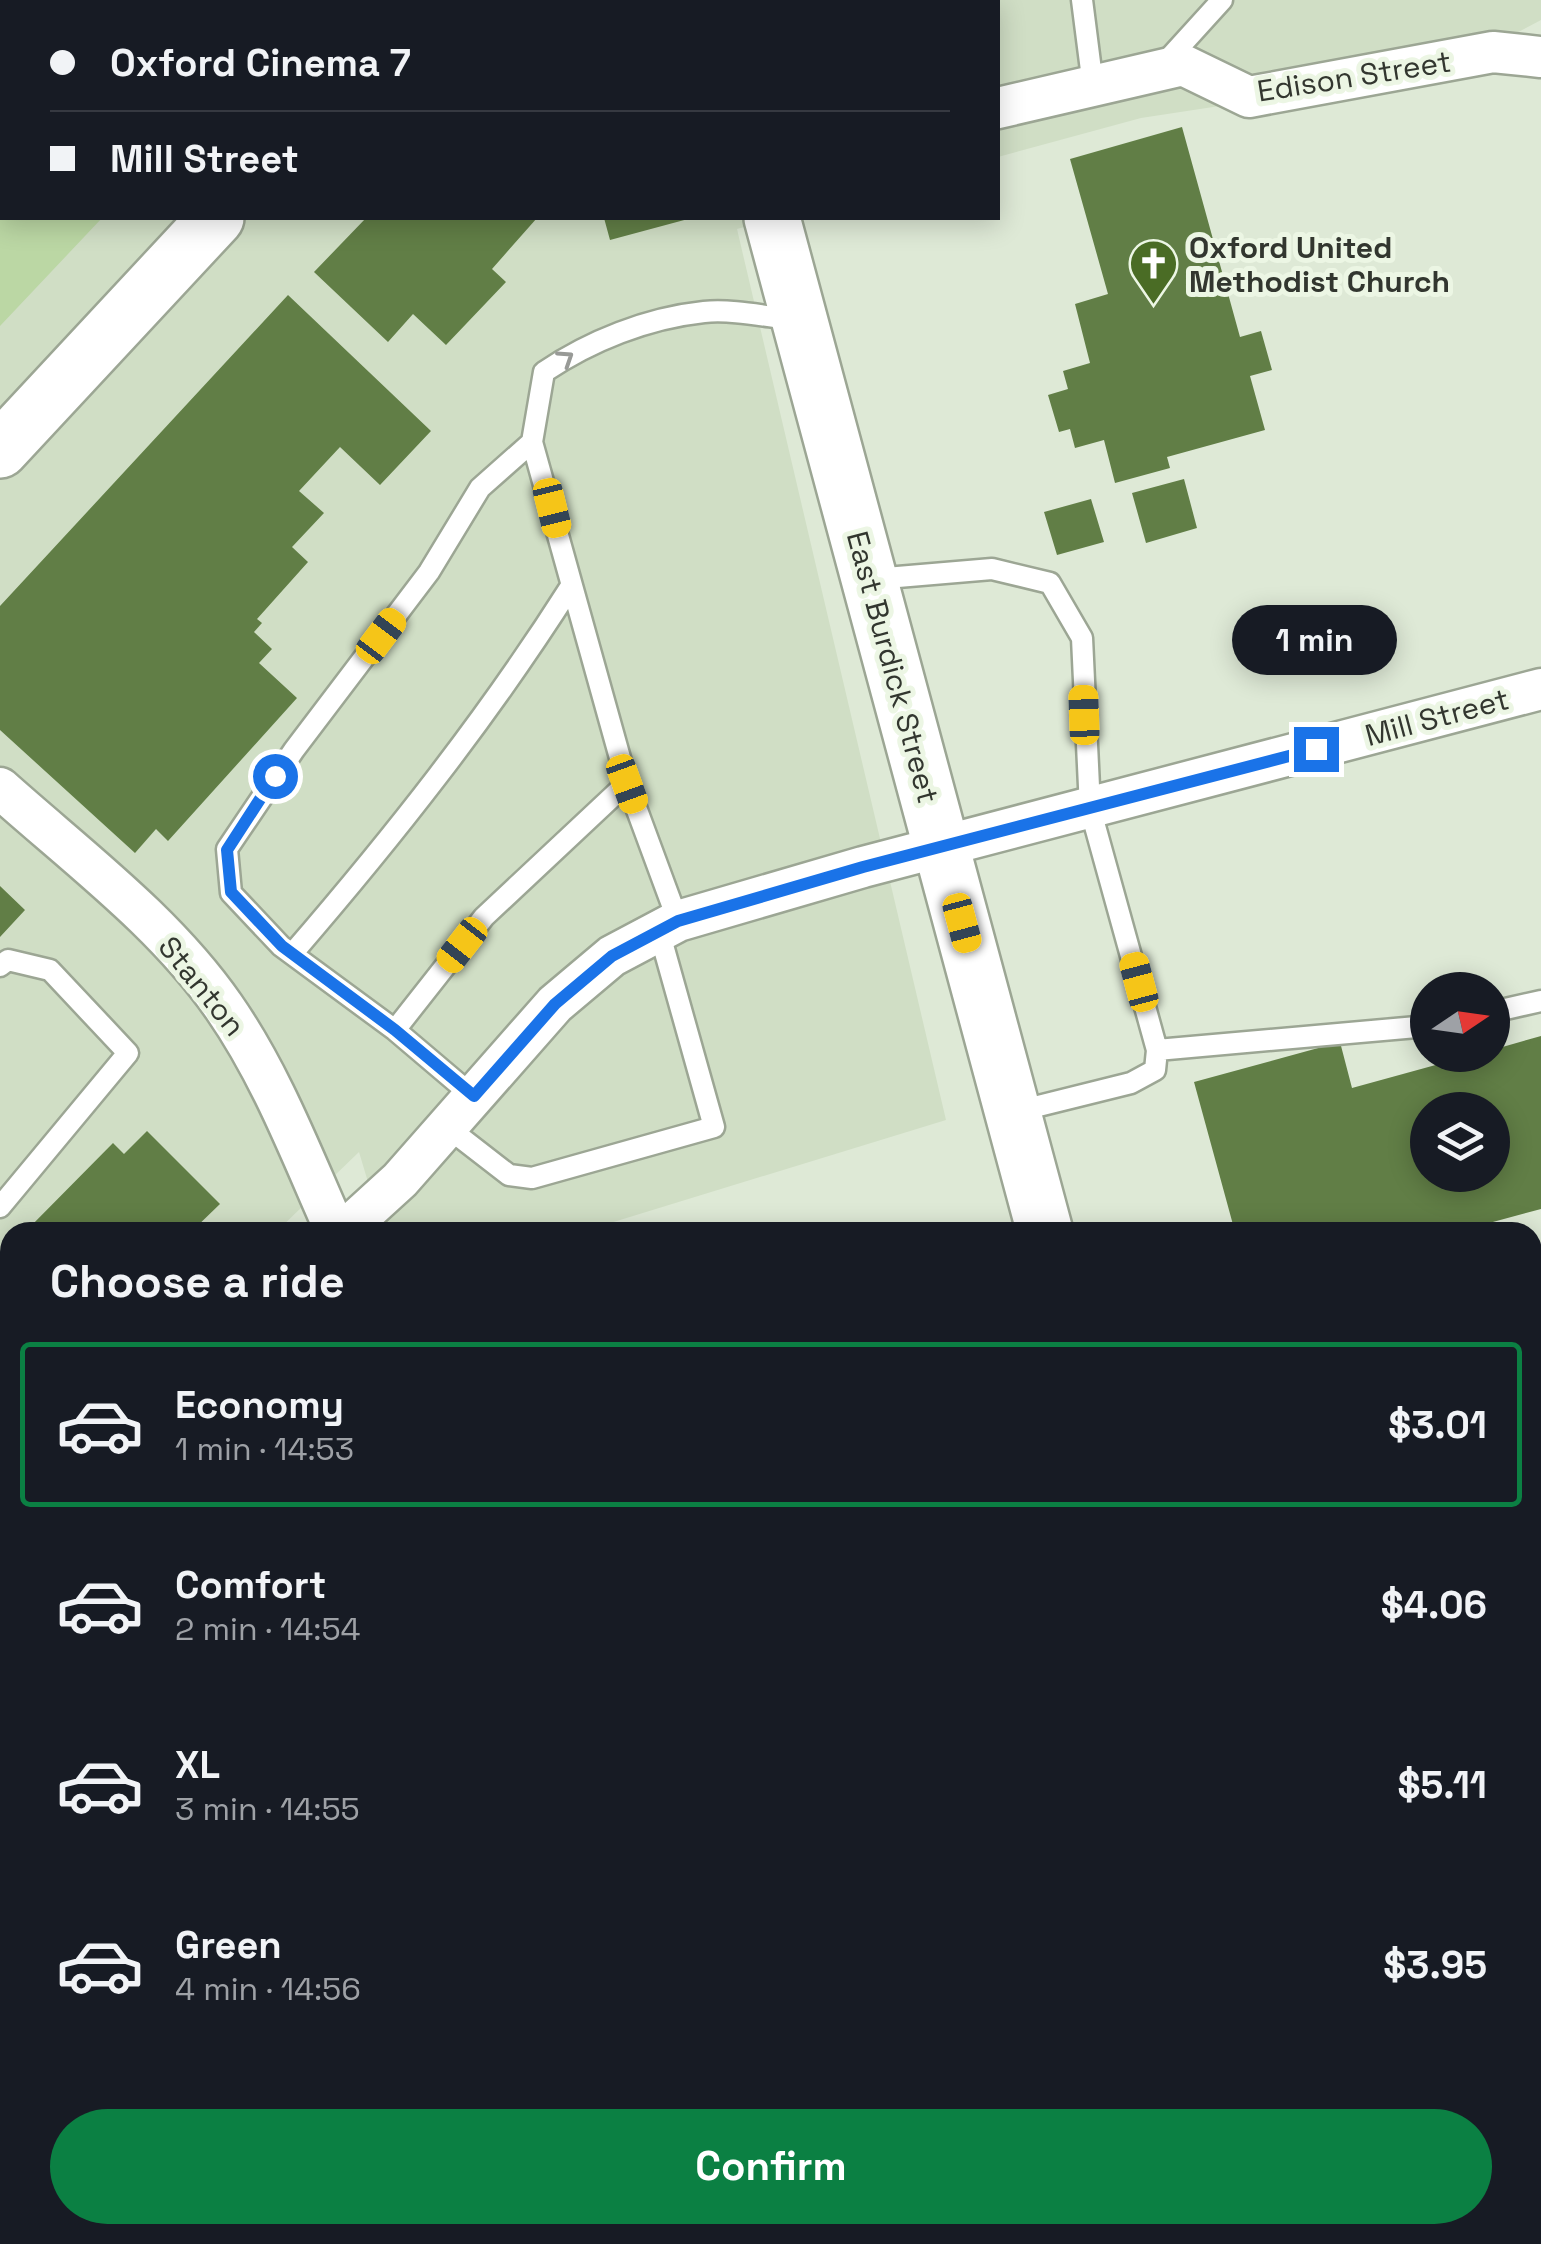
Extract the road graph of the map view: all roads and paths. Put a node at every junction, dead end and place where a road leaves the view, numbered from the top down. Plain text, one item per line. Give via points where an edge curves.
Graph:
1 (1082, 0) edge
2 (1222, 0) edge
3 (1541, 56) edge
4 (1158, 70) junction
5 (1093, 86) junction
6 (1000, 108) edge
7 (214, 220) edge
8 (773, 220) edge
9 (800, 320) junction
10 (532, 442) junction
11 (0, 450) edge
12 (869, 580) junction
13 (571, 586) junction
14 (1541, 690) edge
15 (627, 784) junction
16 (0, 788) edge
17 (1090, 808) junction
18 (942, 847) junction
19 (668, 926) junction
20 (292, 954) junction
21 (0, 966) edge
22 (1541, 1002) edge
23 (1510, 1008) edge
24 (1410, 1028) edge
25 (395, 1030) junction
26 (1158, 1050) junction
27 (474, 1096) junction
28 (1012, 1113) junction
29 (447, 1127) junction
30 (0, 1207) edge
31 (335, 1222) edge
32 (352, 1222) edge
33 (1042, 1222) edge

1 - 5 lane
2 - 4 lane
3 - 4 street, Edison Street via 1493,52 1249,97 1184,65
4 - 5 street, Edison Street
5 - 6 street, Edison Street
7 - 11 main road
8 - 9 main road, East Burdick Street
10 -> 9 lane via 544,372 580,348 706,312
9 - 12 main road, East Burdick Street
10 - 13 lane
10 - 20 lane via 480,488 429,572 227,850 231,892
12 - 17 lane via 992,568 1050,583 1082,638
12 - 18 main road, East Burdick Street
13 - 15 lane
13 - 20 lane via 518,670 392,838
14 - 17 street, Mill Street
15 - 19 lane
15 - 25 lane via 484,917
16 - 31 street, Stanton via 159,932 221,1003 267,1079
17 - 18 street, Mill Street
17 - 26 lane
18 - 19 street, Mill Street
18 - 28 main road, East Burdick Street
19 - 27 street, Mill Street via 612,956 555,1004
19 - 29 lane via 714,1127 532,1178 509,1175
20 - 25 lane
21 - 30 lane via 8,960 50,970 128,1053
22 - 23 lane
24 - 26 lane
25 - 27 lane
26 - 28 lane via 1155,1070 1131,1083
27 - 29 street, Mill Street
28 - 33 main road, East Burdick Street
29 - 32 street, Mill Street

